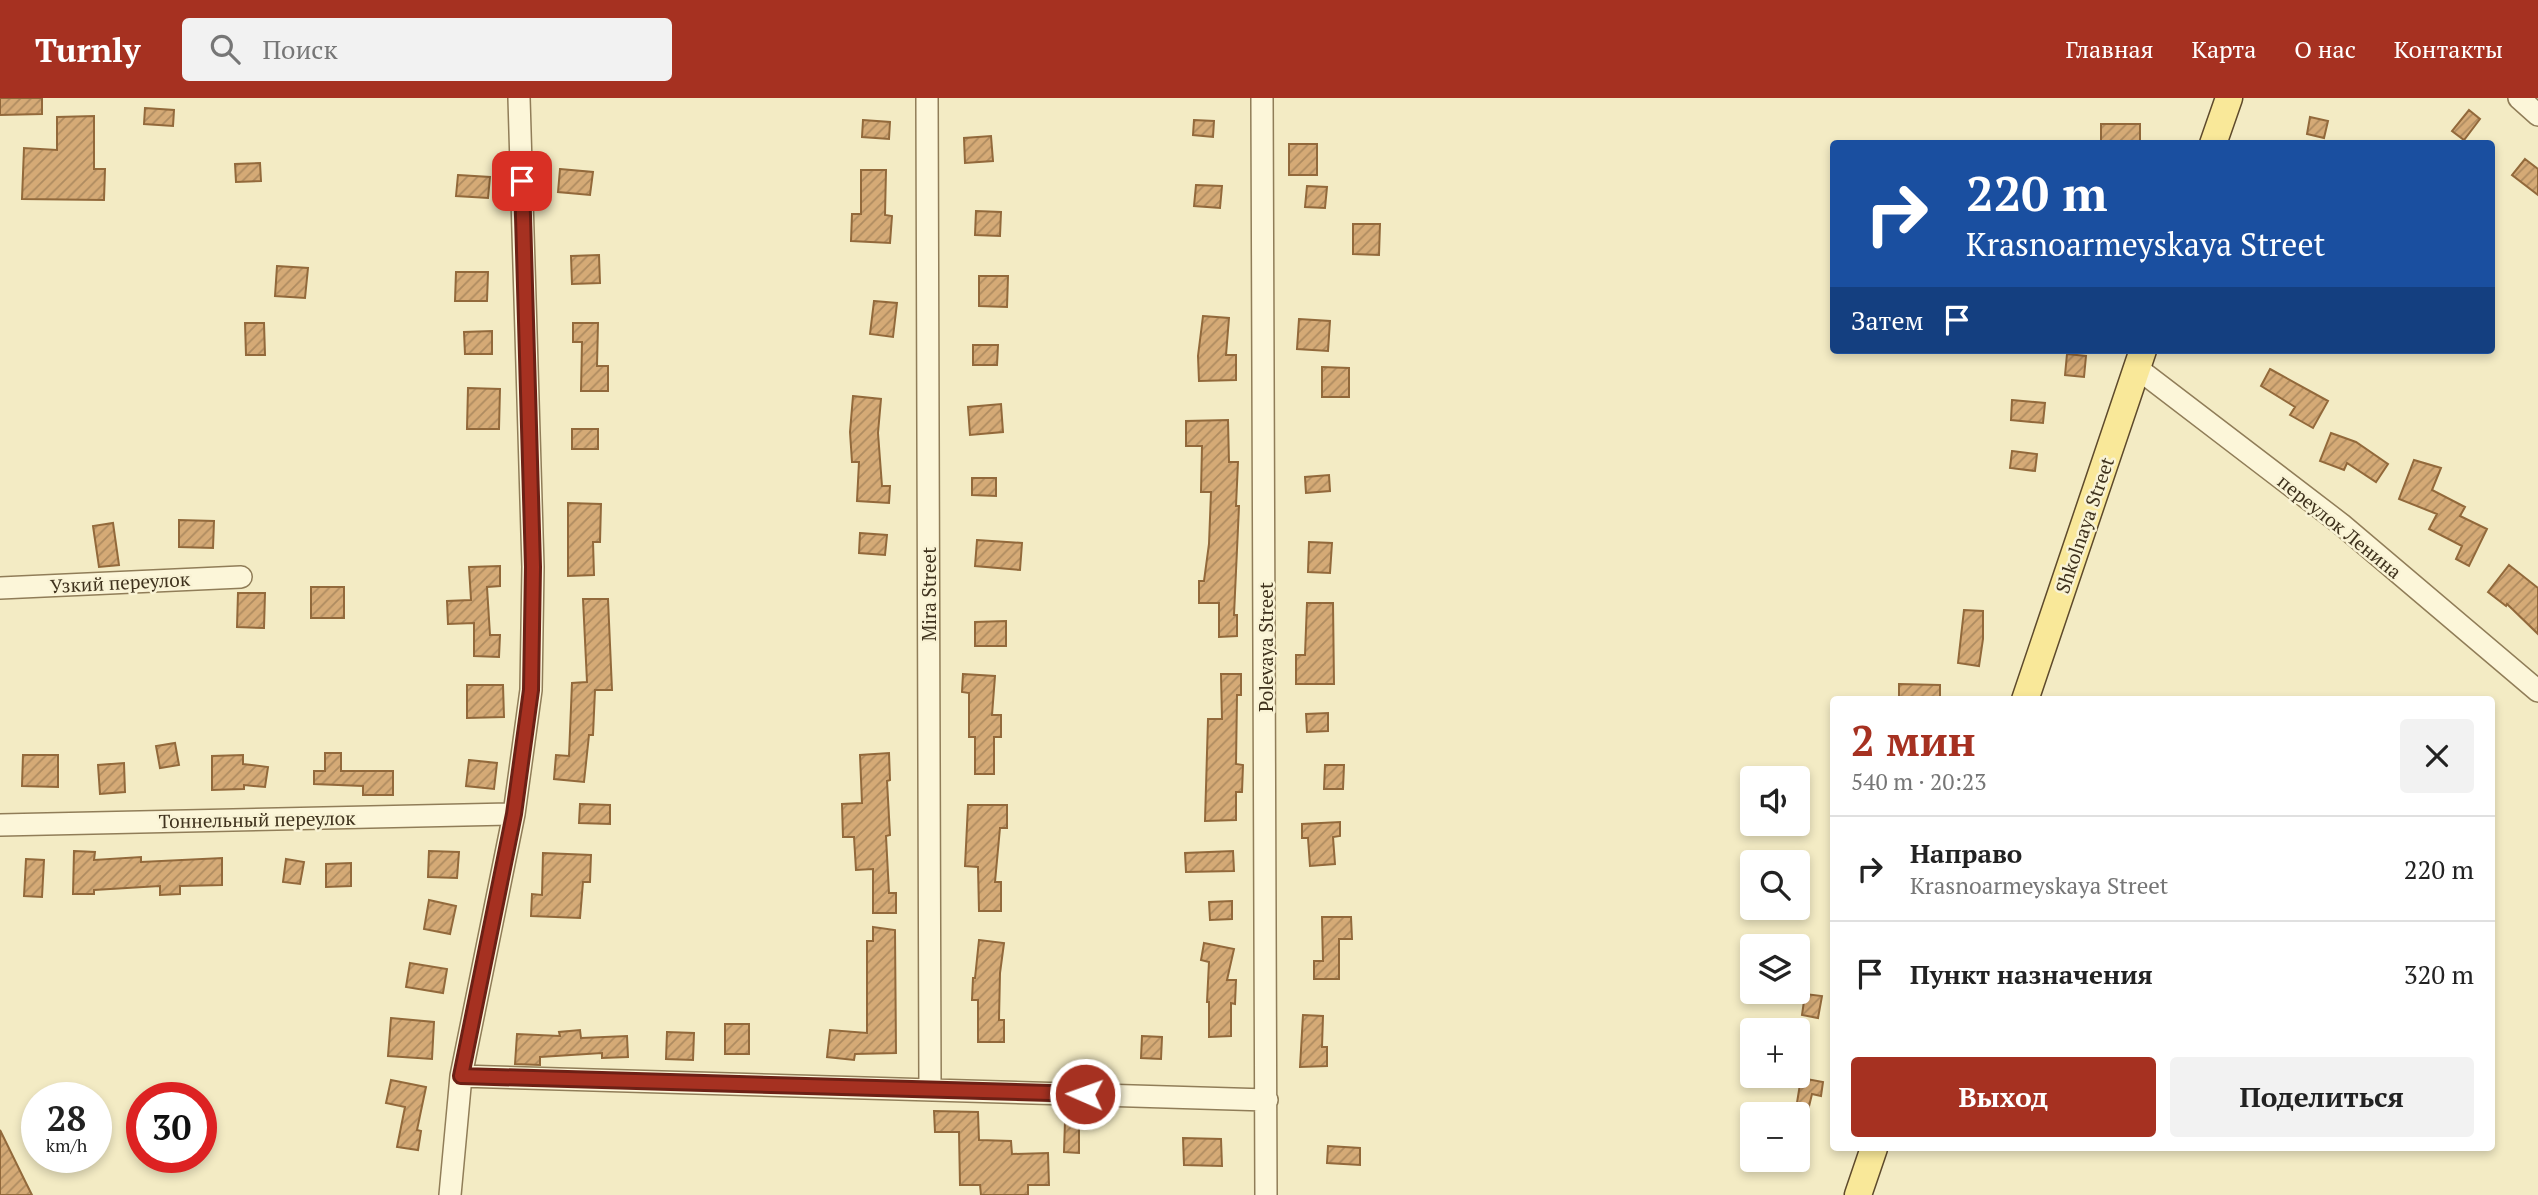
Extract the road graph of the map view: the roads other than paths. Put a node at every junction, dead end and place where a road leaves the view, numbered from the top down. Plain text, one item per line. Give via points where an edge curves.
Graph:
1 (519, 98) edge
2 (927, 98) edge
3 (1262, 98) edge
4 (2229, 98) edge
5 (2519, 98) edge
6 (2538, 115) edge
7 (2215, 140) edge
8 (2140, 359) edge
9 (241, 577) dead end
10 (0, 588) edge
11 (2538, 691) edge
12 (2026, 696) edge
13 (514, 814) junction
14 (0, 825) edge
15 (461, 1076) junction
16 (930, 1090) junction
17 (1267, 1100) junction
18 (1873, 1151) edge
19 (450, 1195) edge
20 (1266, 1195) edge
21 (1858, 1195) edge

1 - 13 street via 533,567 531,690
2 - 16 street, Mira Street
3 - 17 street, Polevaya Street
4 - 7 main road
5 - 6 street
8 - 11 street, переулок Ленина
8 - 12 main road, Shkolnaya Street
9 - 10 street, Узкий переулок
13 - 14 street, Тоннельный переулок
13 - 15 street
15 - 16 street
15 - 19 street
16 - 17 street
17 - 20 street, Polevaya Street
18 - 21 main road

